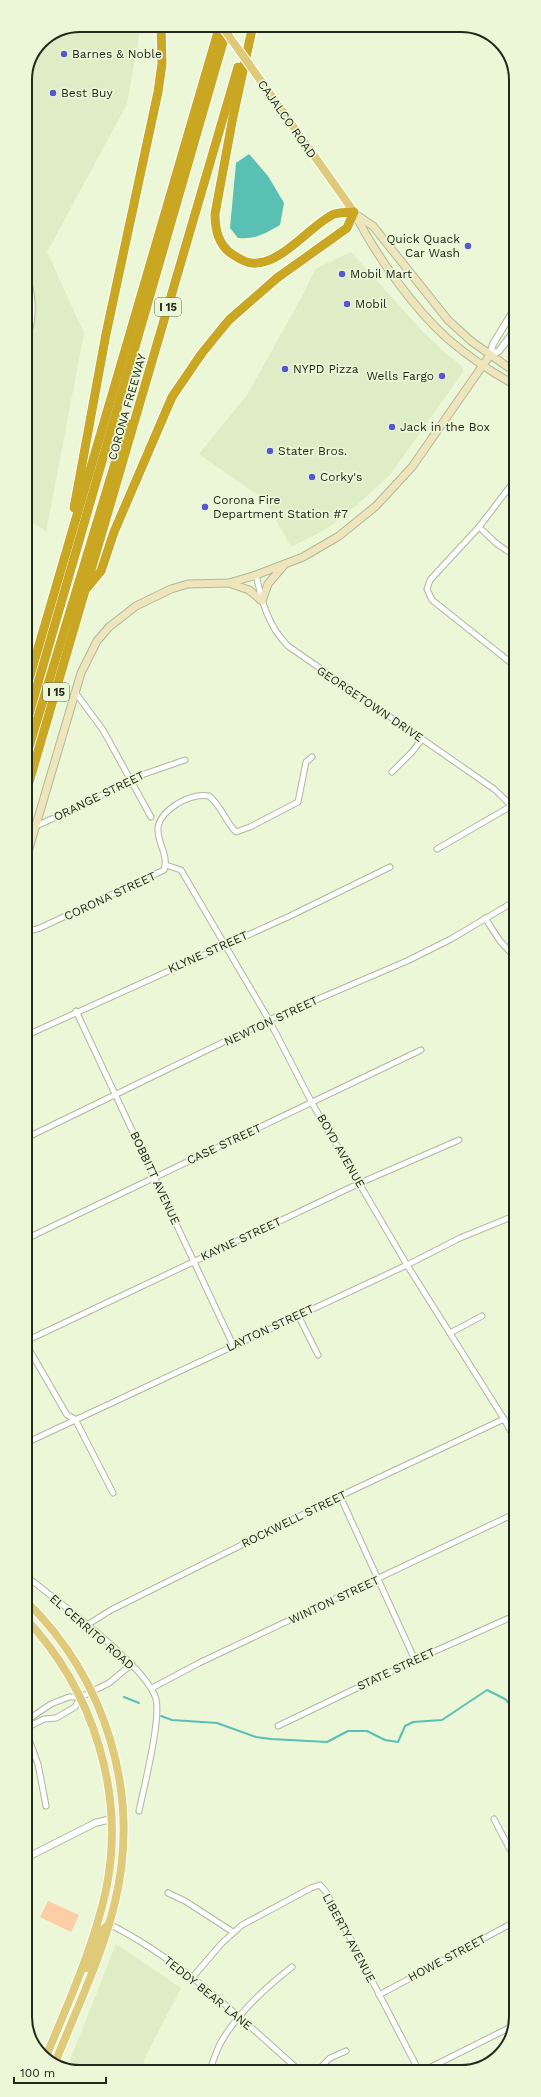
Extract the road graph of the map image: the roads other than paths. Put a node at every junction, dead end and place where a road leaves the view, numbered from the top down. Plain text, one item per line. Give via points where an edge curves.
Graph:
1 (161, 32) edge
2 (218, 32) edge
3 (225, 32) edge
4 (226, 32) edge
5 (250, 32) edge
6 (251, 32) edge
7 (354, 212) junction
8 (509, 317) edge
9 (509, 338) edge
10 (490, 355) junction
11 (482, 365) junction
12 (509, 368) edge
13 (148, 374) junction
14 (509, 382) edge
15 (509, 488) edge
16 (479, 527) junction
17 (509, 552) edge
18 (286, 564) junction
19 (62, 567) junction
20 (256, 575) junction
21 (229, 583) junction
22 (87, 588) junction
23 (262, 601) junction
24 (509, 661) edge
25 (32, 669) edge
26 (75, 692) junction
27 (32, 704) edge
28 (32, 737) edge
29 (422, 739) junction
30 (312, 757) dead end
31 (185, 760) dead end
32 (392, 772) dead end
33 (32, 773) edge
34 (130, 779) junction
35 (509, 802) edge
36 (509, 810) edge
37 (151, 817) dead end
38 (36, 826) junction
39 (32, 839) edge
40 (437, 849) dead end
41 (166, 866) junction
42 (390, 867) dead end
43 (509, 905) edge
44 (486, 918) junction
45 (32, 930) edge
46 (224, 944) junction
47 (509, 952) edge
48 (76, 1011) junction
49 (269, 1020) junction
50 (32, 1033) edge
51 (421, 1050) dead end
52 (116, 1095) junction
53 (312, 1103) junction
54 (32, 1135) edge
55 (459, 1140) dead end
56 (154, 1177) junction
57 (360, 1183) junction
58 (509, 1218) edge
59 (32, 1236) edge
60 (193, 1261) junction
61 (407, 1265) junction
62 (298, 1315) junction
63 (482, 1316) dead end
64 (450, 1333) junction
65 (32, 1339) edge
66 (234, 1346) junction
67 (32, 1353) edge
68 (318, 1355) dead end
69 (74, 1419) junction
70 (504, 1419) junction
71 (509, 1428) edge
72 (32, 1440) edge
73 (113, 1493) dead end
74 (340, 1496) junction
75 (509, 1516) edge
76 (379, 1579) junction
77 (32, 1581) edge
78 (32, 1608) edge
79 (509, 1618) edge
80 (87, 1625) junction
81 (32, 1626) edge
82 (415, 1660) junction
83 (132, 1664) junction
84 (152, 1688) junction
85 (92, 1692) junction
86 (81, 1697) junction
87 (41, 1713) junction
88 (32, 1718) edge
89 (44, 1719) junction
90 (32, 1725) edge
91 (278, 1726) dead end
92 (32, 1748) edge
93 (46, 1806) dead end
94 (139, 1810) dead end
95 (111, 1819) junction
96 (494, 1819) dead end
97 (509, 1848) edge
98 (32, 1855) edge
99 (110, 1862) junction
100 (168, 1893) dead end
101 (109, 1924) junction
102 (509, 1925) edge
103 (233, 1932) junction
104 (292, 1967) dead end
105 (191, 1979) junction
106 (379, 1995) junction
107 (69, 2001) junction
108 (239, 2017) junction
109 (507, 2029) edge
110 (346, 2051) dead end
111 (48, 2053) edge
112 (57, 2059) edge
113 (212, 2065) edge
114 (293, 2065) edge
115 (323, 2065) edge
116 (416, 2065) edge
117 (435, 2065) edge

1 - 19 highway via 162,64 158,92 106,334
2 - 19 highway, CORONA FREEWAY / I 15
3 - 7 main road, CAJALCO ROAD, bridge
4 - 27 highway
5 - 13 highway, CORONA FREEWAY / I 15
6 - 7 highway via 215,214 219,240 237,258 252,263 266,261 277,256 333,214
7 - 10 main road, CAJALCO ROAD via 373,226 448,320
7 - 11 main road, CAJALCO ROAD via 365,235 426,317 447,338
7 - 22 highway via 347,228 277,278 229,320 202,353 172,397 114,532 101,571
8 - 10 street via 492,344
9 - 10 street via 499,351
10 - 11 main road
10 - 12 main road, CAJALCO ROAD
11 - 14 main road, CAJALCO ROAD
11 - 18 main road via 412,467 391,491 339,536
13 - 22 highway, CORONA FREEWAY / I 15
13 - 28 highway via 119,450
15 - 16 street
16 - 17 street
16 - 24 street via 430,580 428,589 432,600
18 - 20 main road
18 - 23 main road via 268,584
19 - 25 highway, CORONA FREEWAY / I 15
20 - 21 main road
20 - 23 street, GEORGETOWN DRIVE
21 - 23 main road via 249,590
21 - 26 main road via 188,584 170,589 151,597 121,616 97,641 81,673
22 - 33 highway, CORONA FREEWAY / I 15
23 - 29 street, GEORGETOWN DRIVE via 273,627 288,646
26 - 34 street via 102,730
26 - 38 main road
29 - 32 street
29 - 35 street, GEORGETOWN DRIVE via 494,789
30 - 41 street, CORONA STREET via 306,762 298,802 236,832 210,796 193,796 175,805 166,813 158,828
31 - 34 street, ORANGE STREET
34 - 37 street
34 - 38 street, ORANGE STREET via 90,802
36 - 40 street
38 - 39 main road
41 - 45 street, CORONA STREET via 159,873
41 - 46 street, BOYD AVENUE via 181,870
42 - 46 street, KLYNE STREET via 290,916
43 - 44 street, NEWTON STREET
44 - 47 street
44 - 49 street, NEWTON STREET via 407,961
46 - 48 street, KLYNE STREET
46 - 49 street, BOYD AVENUE
48 - 50 street, KLYNE STREET
48 - 52 street, BOBBITT AVENUE
49 - 52 street, NEWTON STREET
49 - 53 street, BOYD AVENUE
51 - 53 street, CASE STREET
52 - 54 street, NEWTON STREET
52 - 56 street, BOBBITT AVENUE
53 - 56 street, CASE STREET
53 - 57 street, BOYD AVENUE
55 - 57 street, KAYNE STREET
56 - 59 street, CASE STREET
56 - 60 street, BOBBITT AVENUE
57 - 60 street, KAYNE STREET
57 - 61 street, BOYD AVENUE
58 - 61 street, LAYTON STREET via 460,1238
60 - 65 street, KAYNE STREET
60 - 66 street, BOBBITT AVENUE
61 - 62 street, LAYTON STREET
61 - 64 street, BOYD AVENUE
62 - 66 street, LAYTON STREET
62 - 68 street
63 - 64 street
64 - 70 street, BOYD AVENUE
66 - 69 street, LAYTON STREET
67 - 69 street via 67,1415
69 - 72 street, LAYTON STREET
69 - 73 street
70 - 71 street, BOYD AVENUE
70 - 74 street, ROCKWELL STREET
74 - 76 street
74 - 80 street, ROCKWELL STREET via 111,1610
75 - 76 street, WINTON STREET
76 - 82 street
76 - 84 street, WINTON STREET via 213,1656
77 - 80 street, EL CERRITO ROAD
78 - 85 main road via 64,1644 85,1676
79 - 82 street, STATE STREET
80 - 83 street, EL CERRITO ROAD
81 - 86 main road via 53,1651
82 - 91 street, STATE STREET
83 - 84 street, EL CERRITO ROAD
83 - 85 street via 109,1683
84 - 94 street, EL CERRITO ROAD via 156,1700 155,1726
85 - 86 street
85 - 101 main road via 108,1729 117,1761 123,1810 124,1848 120,1879
86 - 87 street via 70,1697 51,1704
86 - 89 street via 76,1707 56,1718
86 - 95 main road via 102,1754
87 - 88 street
87 - 89 street
89 - 90 street
92 - 93 street
95 - 98 street via 95,1823
95 - 99 main road
96 - 97 street
99 - 101 main road via 112,1876 104,1916
99 - 107 main road via 98,1920
100 - 103 street
101 - 105 street, TEDDY BEAR LANE via 146,1943
101 - 107 main road via 100,1932 77,1990
101 - 112 main road
102 - 106 street, HOWE STREET
103 - 105 street, LIBERTY AVENUE
103 - 106 street, LIBERTY AVENUE via 252,1918 320,1885
104 - 108 street via 266,1988
105 - 108 street, TEDDY BEAR LANE
106 - 116 street, LIBERTY AVENUE
107 - 111 main road
108 - 113 street via 220,2044
108 - 114 street, TEDDY BEAR LANE
109 - 117 street
110 - 115 street via 330,2058

